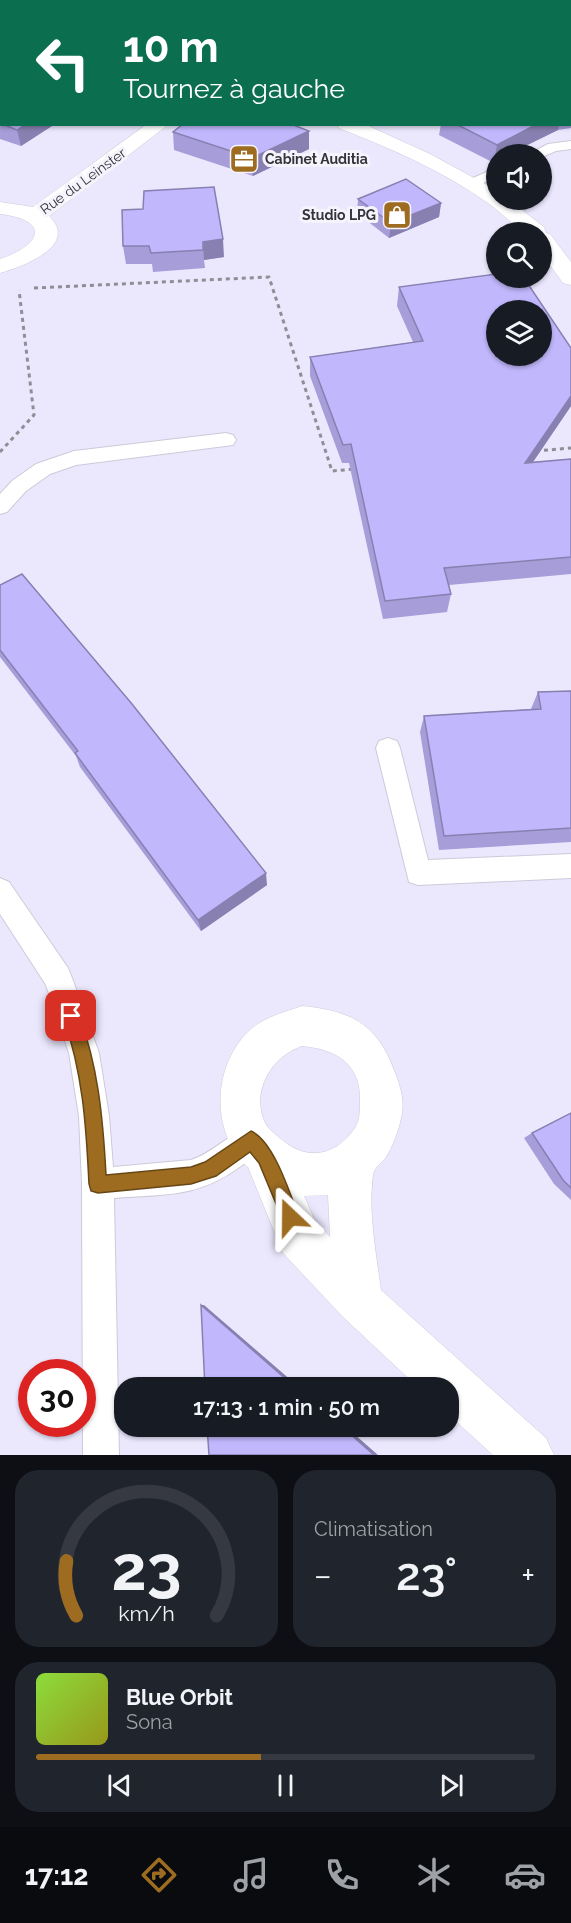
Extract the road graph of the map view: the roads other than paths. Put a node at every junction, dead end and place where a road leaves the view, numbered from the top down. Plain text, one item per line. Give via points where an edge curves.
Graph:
1 (157, 126) edge
2 (351, 126) edge
3 (571, 145) edge
4 (552, 147) edge
5 (486, 177) edge
6 (471, 184) junction
7 (486, 193) edge
8 (0, 208) edge
9 (510, 210) edge
10 (36, 215) junction
11 (524, 222) edge
12 (552, 252) edge
13 (6, 265) edge
14 (571, 278) edge
15 (226, 440) dead end
16 (0, 507) edge
17 (388, 748) dead end
18 (571, 866) edge
19 (0, 891) edge
20 (258, 1148) junction
21 (352, 1164) junction
22 (98, 1184) junction
23 (359, 1301) junction
24 (101, 1455) edge
25 (529, 1455) edge

1 - 10 street, Rue du Leinster
2 - 6 street via 435,162
3 - 4 lane
5 - 6 lane
6 - 7 street
8 - 10 street, Rue du Leinster
9 - 11 street
10 - 13 street, Rue du Leinster via 48,231 46,241 27,258
12 - 14 street
15 - 16 lane via 74,458 43,470 19,486
17 - 18 lane via 418,873
19 - 22 lane via 58,978 84,1053 94,1116
20 - 21 street via 284,1170 308,1176 330,1174
20 - 21 street via 242,1116 241,1091 248,1067 261,1047 280,1033 302,1026 325,1028 347,1036 364,1052 377,1073 382,1097 380,1123 369,1146
20 - 22 lane via 200,1173
20 - 23 street via 299,1237
21 - 23 street via 349,1208
22 - 24 lane
23 - 25 street

